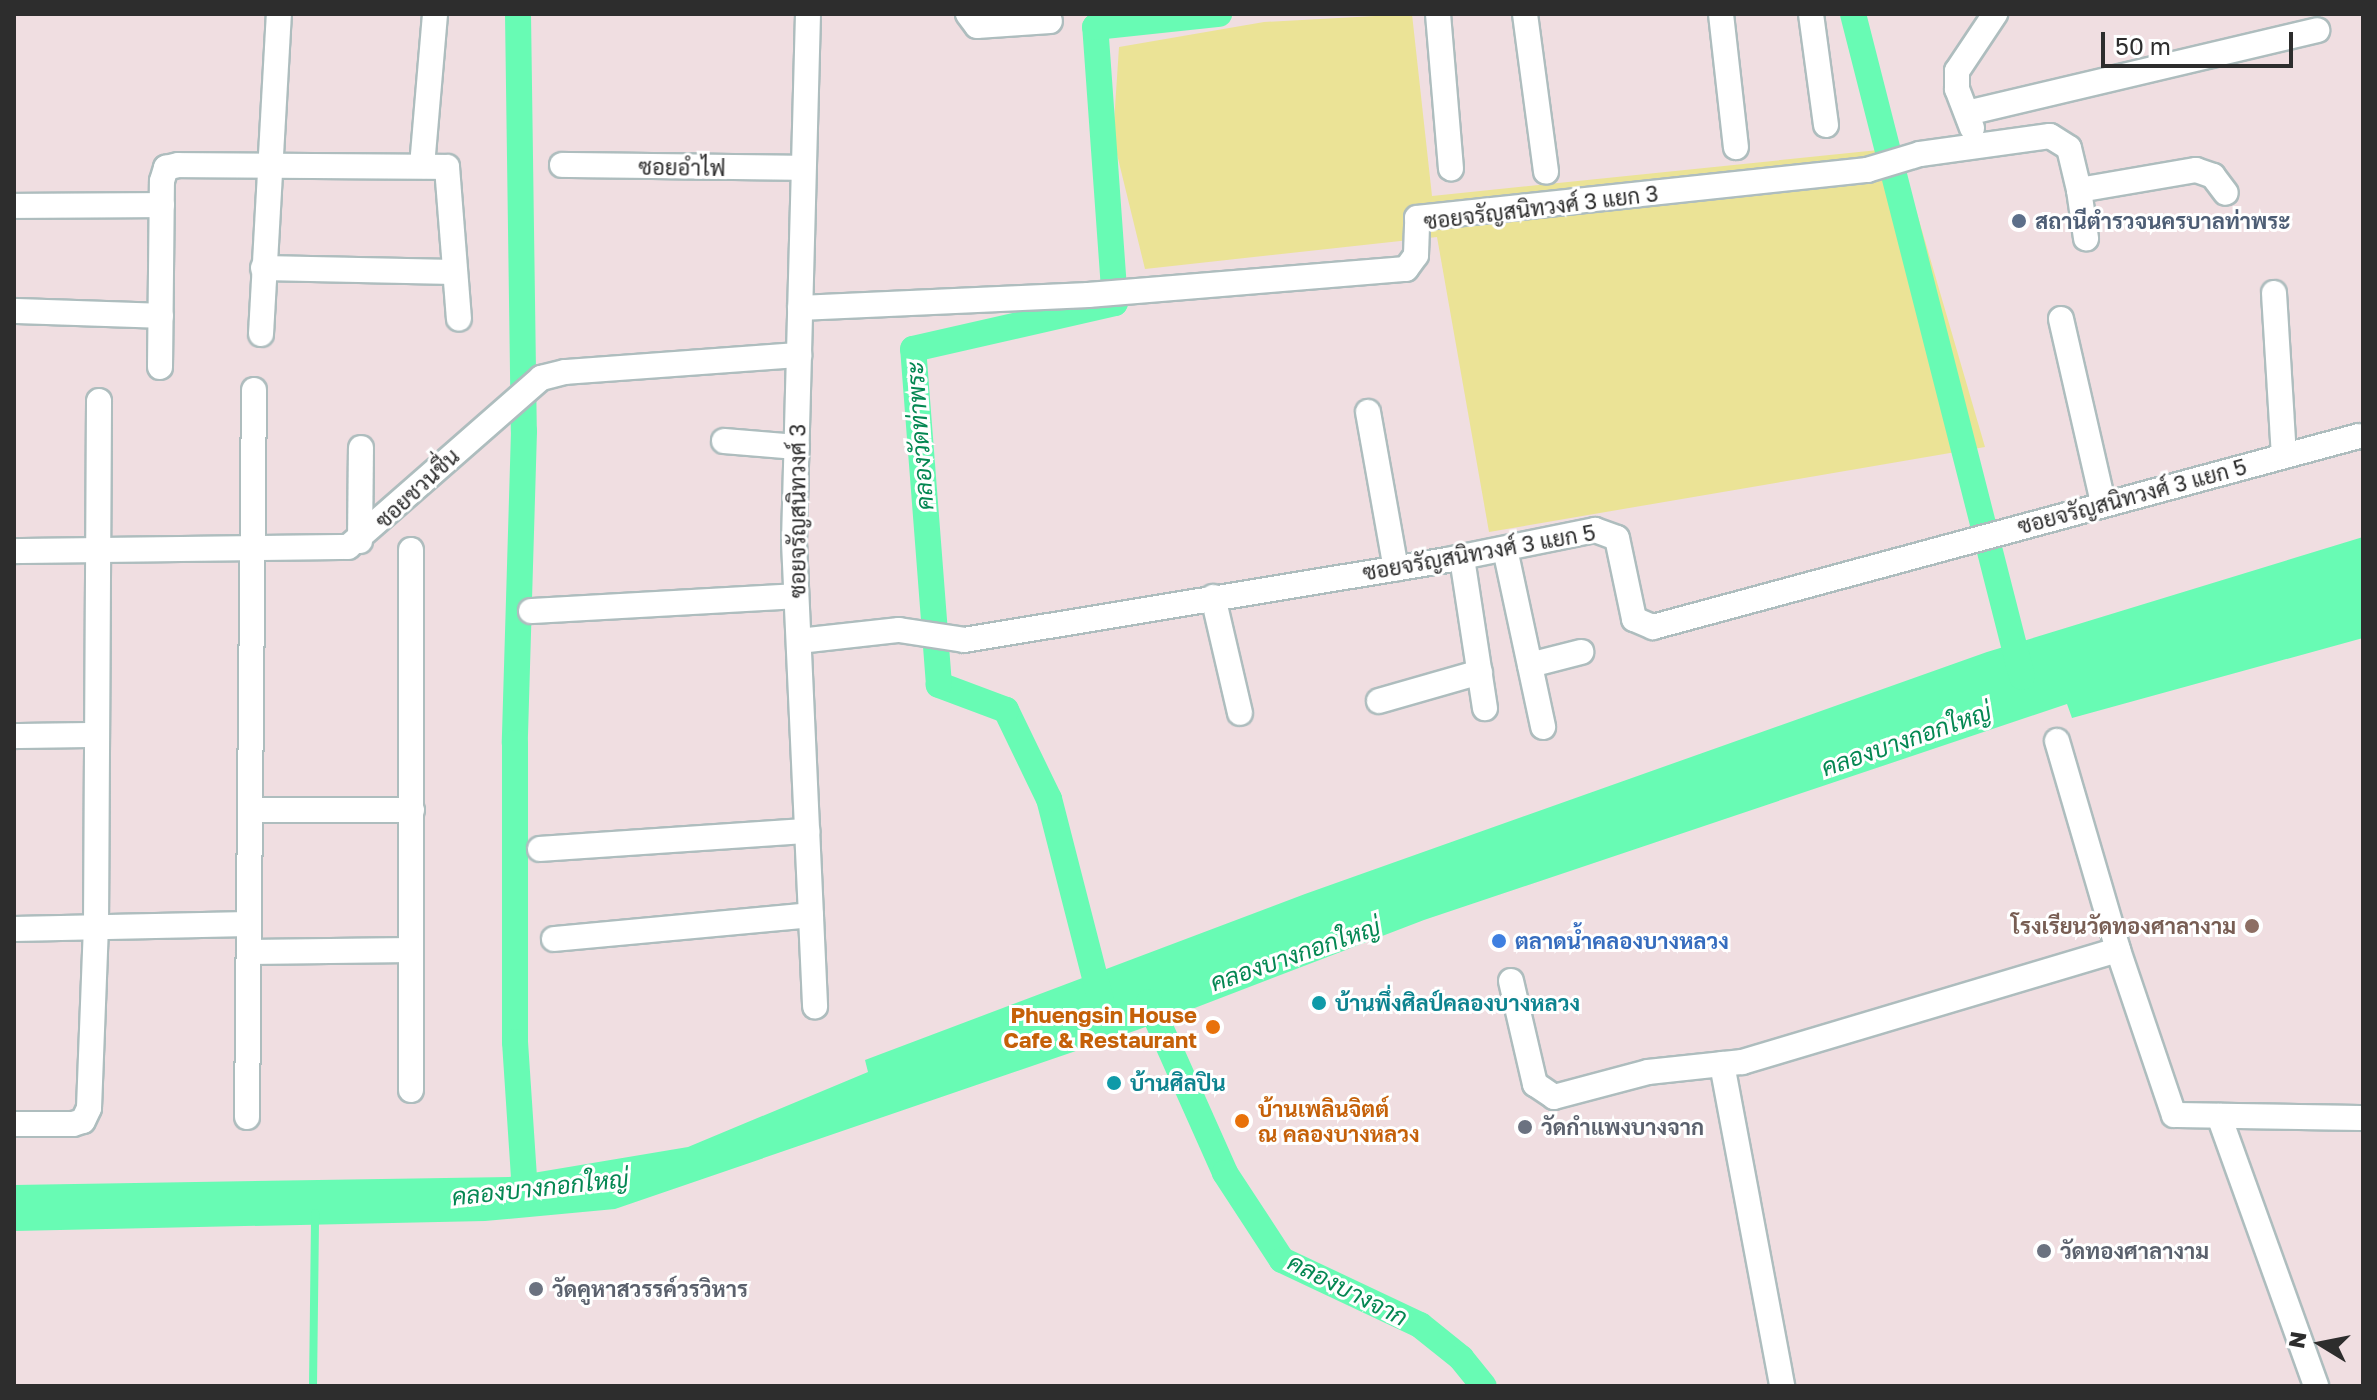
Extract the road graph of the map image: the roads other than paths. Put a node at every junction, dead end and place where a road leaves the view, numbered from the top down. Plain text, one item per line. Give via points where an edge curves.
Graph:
1 (279, 14) edge
2 (435, 14) edge
3 (808, 14) edge
4 (968, 14) edge
5 (1438, 14) edge
6 (1525, 14) edge
7 (1721, 14) edge
8 (1811, 14) edge
9 (1995, 14) edge
10 (1050, 21) dead end
11 (2317, 30) dead end
12 (1967, 113) junction
13 (1826, 125) dead end
14 (1978, 146) junction
15 (1736, 147) dead end
16 (562, 165) dead end
17 (422, 166) junction
18 (267, 167) junction
19 (803, 168) junction
20 (1451, 168) dead end
21 (1546, 172) dead end
22 (2079, 190) junction
23 (2226, 193) dead end
24 (162, 205) junction
25 (14, 206) edge
26 (2086, 238) dead end
27 (263, 268) junction
28 (454, 272) junction
29 (2274, 293) dead end
30 (800, 308) junction
31 (14, 311) edge
32 (161, 316) junction
33 (459, 319) dead end
34 (2061, 319) dead end
35 (261, 334) dead end
36 (799, 355) junction
37 (160, 367) dead end
38 (254, 390) dead end
39 (99, 401) dead end
40 (1368, 412) dead end
41 (2359, 436) dead end
42 (724, 441) dead end
43 (797, 447) junction
44 (361, 448) dead end
45 (2284, 456) junction
46 (2103, 503) junction
47 (360, 541) junction
48 (252, 548) junction
49 (1505, 549) junction
50 (94, 550) junction
51 (411, 550) dead end
52 (14, 551) edge
53 (1462, 558) junction
54 (1396, 569) junction
55 (796, 596) junction
56 (1213, 597) junction
57 (531, 611) dead end
58 (799, 641) junction
59 (1581, 652) dead end
60 (1530, 665) junction
61 (1480, 672) junction
62 (1379, 701) dead end
63 (1485, 708) dead end
64 (1240, 713) dead end
65 (1543, 727) dead end
66 (95, 735) junction
67 (14, 736) edge
68 (2057, 741) dead end
69 (250, 810) junction
70 (412, 810) junction
71 (807, 831) junction
72 (540, 849) dead end
73 (811, 915) junction
74 (249, 924) junction
75 (96, 925) junction
76 (14, 929) edge
77 (554, 939) dead end
78 (411, 950) junction
79 (2118, 950) junction
80 (249, 952) junction
81 (1511, 981) dead end
82 (815, 1007) dead end
83 (1722, 1064) junction
84 (411, 1090) dead end
85 (2219, 1116) junction
86 (247, 1117) dead end
87 (2363, 1118) edge
88 (14, 1124) edge
89 (1782, 1386) edge
90 (2316, 1386) edge

1 - 18 street
2 - 17 street
3 - 19 street, ซอยจรัญสนิทวงศ์ 3
4 - 10 street via 977,26
5 - 20 street
6 - 21 street
7 - 15 street
8 - 13 street
9 - 12 street via 1957,71 1957,89
11 - 12 street
12 - 14 street
14 - 22 street, ซอยจรัญสนิทวงศ์ 3 แยก 3 via 2050,136 2062,140 2069,148
14 - 30 street, ซอยจรัญสนิทวงศ์ 3 แยก 3 via 1906,157 1867,170 1417,218 1416,255 1406,269 1088,295
16 - 19 street, ซอยอำไฟ
17 - 18 street
17 - 28 street via 447,167
18 - 24 street via 166,168
18 - 27 street
19 - 30 street, ซอยจรัญสนิทวงศ์ 3
22 - 23 street via 2196,170 2213,176
22 - 26 street
24 - 25 street
24 - 32 street
27 - 28 street
27 - 35 street
28 - 33 street
29 - 45 street
30 - 36 street, ซอยจรัญสนิทวงศ์ 3
31 - 32 street
32 - 37 street
34 - 46 street
36 - 43 street, ซอยจรัญสนิทวงศ์ 3
36 - 47 street, ซอยชวนชื่น via 541,378
38 - 48 street
39 - 50 street
40 - 54 street
41 - 45 street, ซอยจรัญสนิทวงศ์ 3 แยก 5
42 - 43 street
43 - 55 street, ซอยจรัญสนิทวงศ์ 3
44 - 47 street
45 - 46 street, ซอยจรัญสนิทวงศ์ 3 แยก 5
46 - 49 street, ซอยจรัญสนิทวงศ์ 3 แยก 5 via 1653,627 1634,619 1617,538 1608,530
47 - 48 street, ซอยชวนชื่น via 331,549
48 - 50 street, ซอยชวนชื่น
48 - 69 street
49 - 53 street, ซอยจรัญสนิทวงศ์ 3 แยก 5
49 - 60 street
50 - 52 street, ซอยชวนชื่น
50 - 66 street
51 - 70 street
53 - 54 street, ซอยจรัญสนิทวงศ์ 3 แยก 5
53 - 61 street
54 - 56 street, ซอยจรัญสนิทวงศ์ 3 แยก 5
55 - 57 street
55 - 58 street, ซอยจรัญสนิทวงศ์ 3
56 - 58 street, ซอยจรัญสนิทวงศ์ 3 แยก 5 via 954,640 899,630
56 - 64 street
58 - 71 street, ซอยจรัญสนิทวงศ์ 3
59 - 60 street
60 - 65 street
61 - 62 street
61 - 63 street
66 - 67 street
66 - 75 street
68 - 79 street
69 - 70 street
69 - 74 street
70 - 78 street
71 - 72 street
71 - 73 street, ซอยจรัญสนิทวงศ์ 3
73 - 77 street
73 - 82 street, ซอยจรัญสนิทวงศ์ 3
74 - 75 street
74 - 80 street
75 - 76 street
75 - 88 street via 89,1108 83,1121
78 - 80 street
78 - 84 street
79 - 83 street
79 - 85 street via 2174,1115
80 - 86 street
81 - 83 street via 1535,1084 1543,1093 1554,1097 1648,1072
83 - 89 street
85 - 87 street
85 - 90 street

